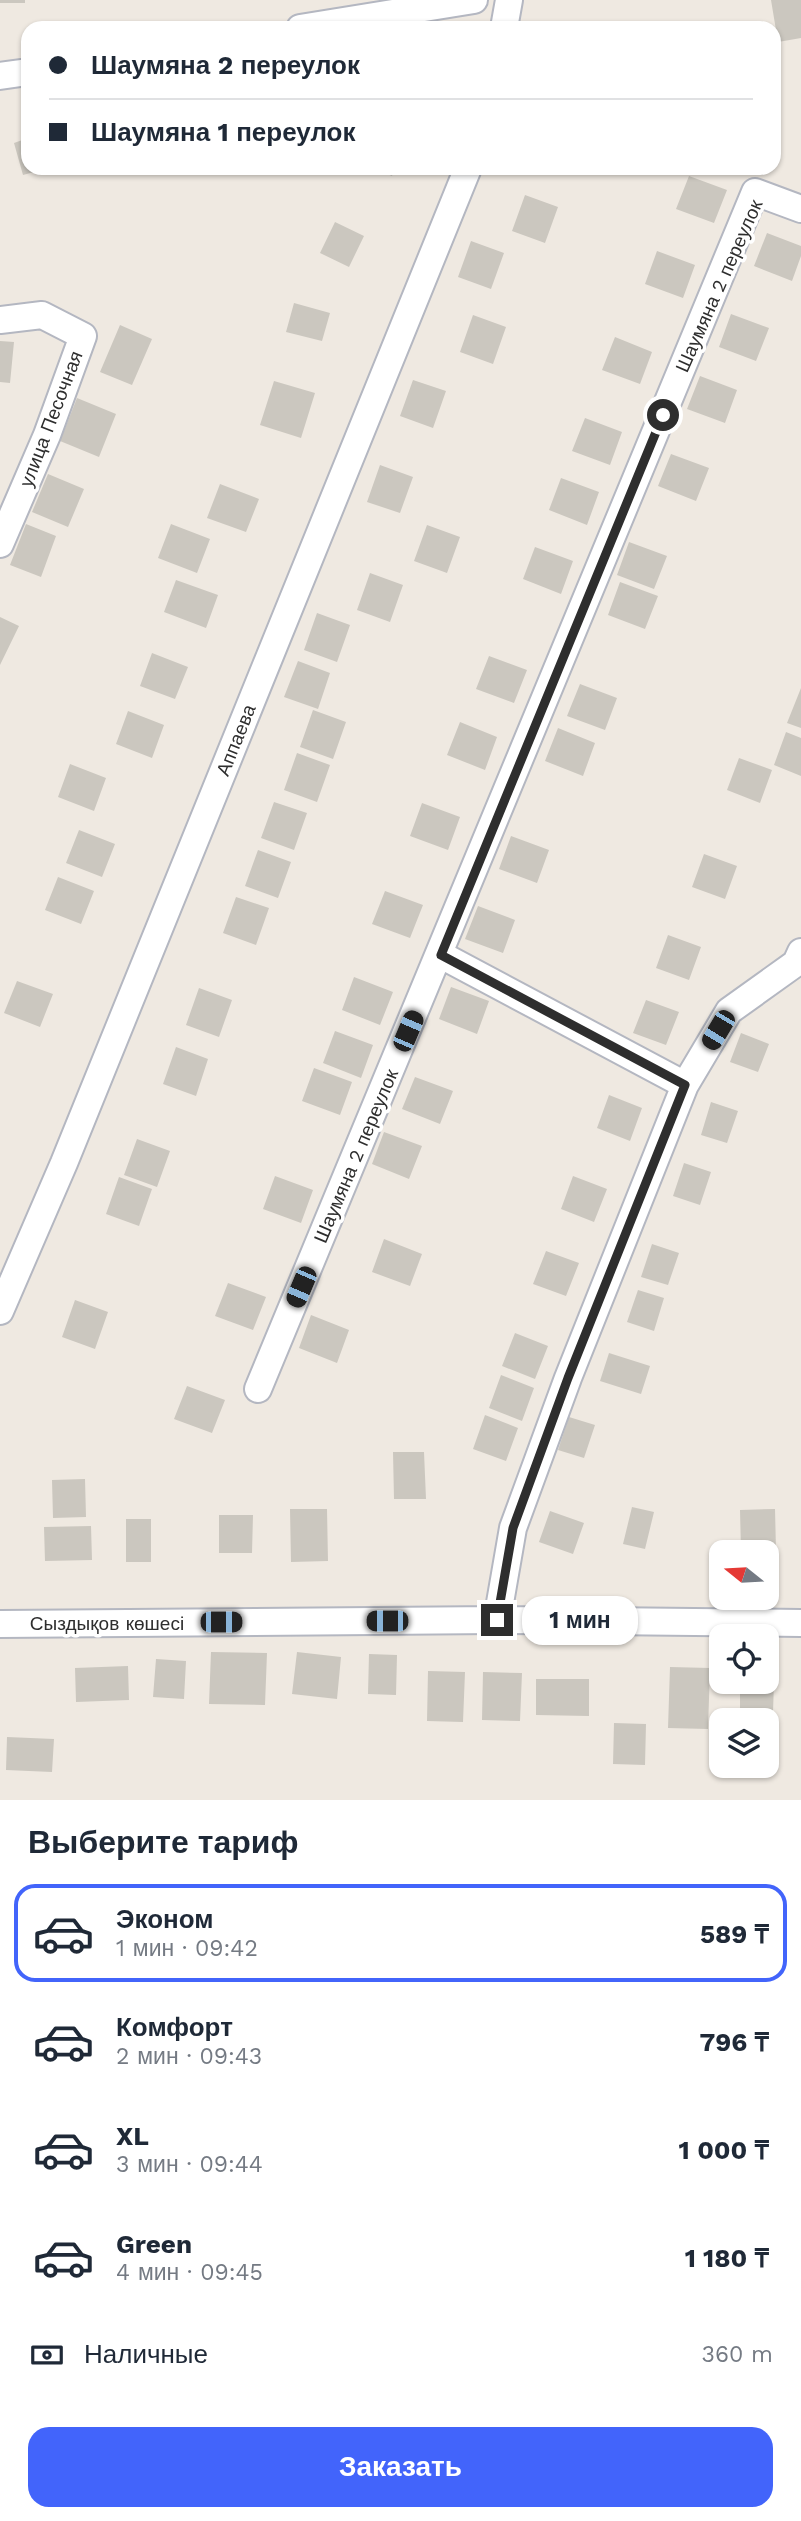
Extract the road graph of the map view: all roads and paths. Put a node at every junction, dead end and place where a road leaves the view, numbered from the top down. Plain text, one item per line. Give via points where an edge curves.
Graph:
1 (474, 0) edge
2 (509, 0) edge
3 (344, 21) edge
4 (505, 21) edge
5 (21, 73) edge
6 (0, 76) edge
7 (465, 175) edge
8 (801, 209) edge
9 (0, 320) edge
10 (0, 544) edge
11 (441, 955) junction
12 (799, 962) edge
13 (685, 1085) junction
14 (0, 1311) edge
15 (258, 1389) dead end
16 (497, 1620) junction
17 (801, 1623) edge
18 (0, 1624) edge

1 - 3 street
2 - 4 street
5 - 6 street
7 - 14 street, Аппаева
8 - 11 street, Шаумяна 2 переулок via 755,192
9 - 10 street, улица Песочная via 42,315 83,336
11 - 13 street
11 - 15 street, Шаумяна 2 переулок
12 - 13 street via 729,1011
13 - 16 street via 513,1528
16 - 17 street, Сыздықов көшесі
16 - 18 street, Сыздықов көшесі

